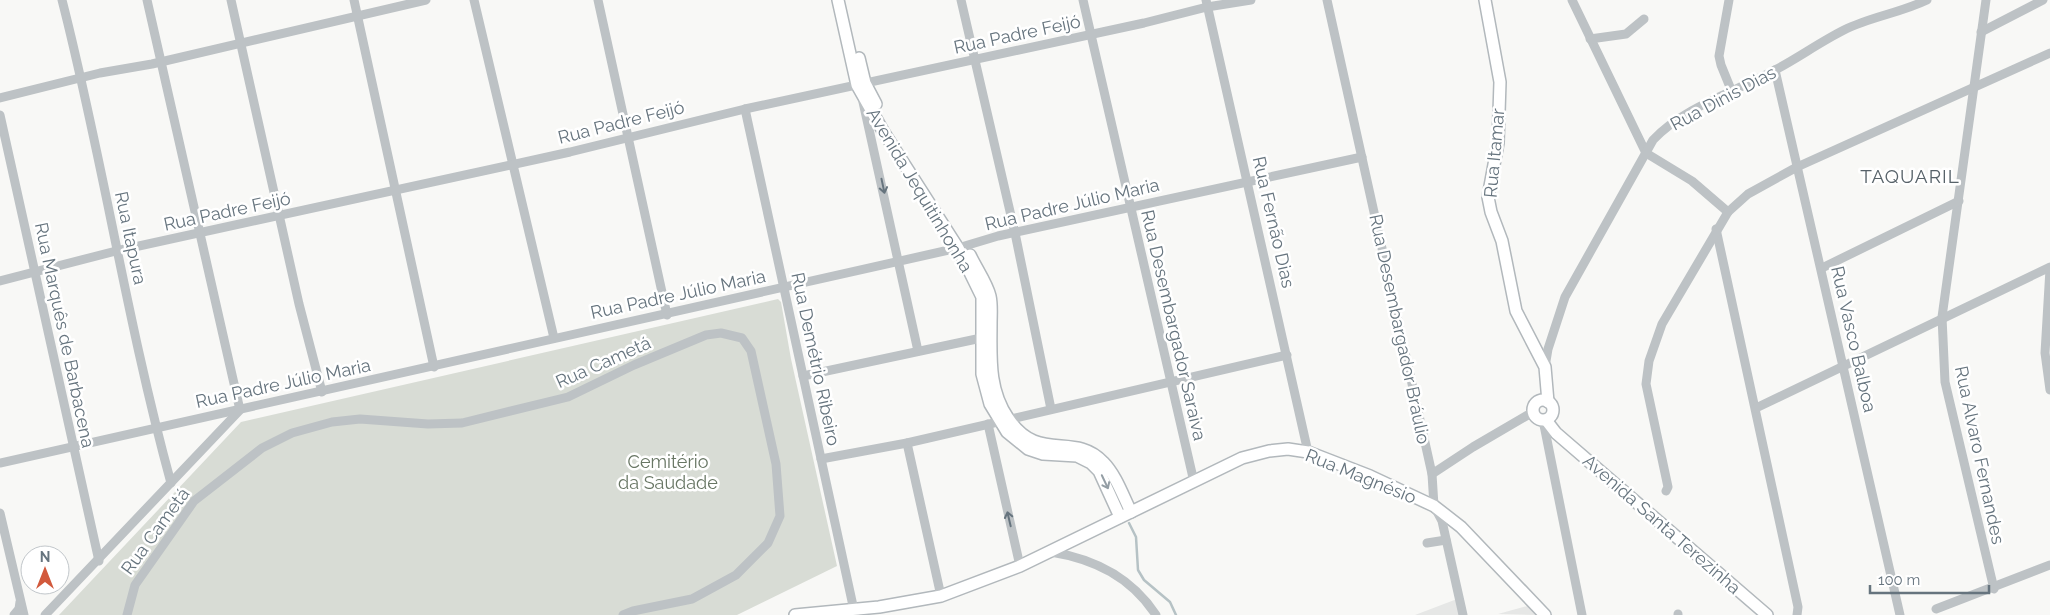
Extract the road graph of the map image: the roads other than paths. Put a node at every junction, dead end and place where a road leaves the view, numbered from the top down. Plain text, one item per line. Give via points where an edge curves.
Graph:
1 (62, 0) edge
2 (147, 0) edge
3 (231, 0) edge
4 (354, 0) edge
5 (426, 0) edge
6 (474, 0) edge
7 (598, 0) edge
8 (838, 0) edge
9 (846, 0) edge
10 (961, 0) edge
11 (1082, 0) edge
12 (1251, 0) edge
13 (1327, 0) edge
14 (1485, 0) edge
15 (1572, 0) edge
16 (1729, 0) edge
17 (1927, 0) edge
18 (1986, 0) edge
19 (2043, 0) edge
20 (1207, 3) edge
21 (358, 17) junction
22 (1644, 19) dead end
23 (1981, 32) junction
24 (1090, 34) junction
25 (1590, 39) junction
26 (240, 42) junction
27 (2050, 52) edge
28 (974, 60) junction
29 (160, 61) junction
30 (1775, 70) junction
31 (82, 78) junction
32 (861, 87) junction
33 (1973, 89) junction
34 (1732, 92) junction
35 (0, 98) edge
36 (745, 109) junction
37 (0, 116) edge
38 (886, 129) junction
39 (629, 137) junction
40 (872, 138) junction
41 (1646, 153) junction
42 (1362, 157) junction
43 (512, 164) junction
44 (1797, 167) junction
45 (1248, 181) junction
46 (396, 190) junction
47 (1958, 202) junction
48 (1130, 207) junction
49 (1728, 212) junction
50 (279, 217) junction
51 (1716, 229) junction
52 (1015, 233) junction
53 (198, 234) junction
54 (962, 247) junction
55 (116, 251) junction
56 (899, 261) junction
57 (1822, 268) junction
58 (2050, 268) edge
59 (34, 272) junction
60 (0, 280) edge
61 (785, 288) junction
62 (667, 315) junction
63 (1942, 317) junction
64 (986, 337) junction
65 (554, 338) junction
66 (918, 351) junction
67 (1286, 355) junction
68 (1544, 358) junction
69 (434, 367) junction
70 (1844, 367) junction
71 (803, 376) junction
72 (1172, 380) junction
73 (2050, 390) edge
74 (322, 392) junction
75 (1545, 401) junction
76 (1756, 408) junction
77 (1052, 409) junction
78 (240, 410) junction
79 (1533, 412) junction
80 (1546, 418) junction
81 (1004, 420) junction
82 (988, 424) junction
83 (156, 428) junction
84 (907, 443) junction
85 (72, 446) junction
86 (1308, 452) junction
87 (821, 459) junction
88 (0, 463) edge
89 (1432, 474) junction
90 (171, 482) junction
91 (1194, 482) junction
92 (1666, 491) dead end
93 (1434, 506) junction
94 (0, 513) edge
95 (1126, 514) junction
96 (1446, 540) junction
97 (1427, 543) dead end
98 (1051, 552) junction
99 (99, 561) junction
100 (2050, 565) edge
101 (1020, 566) junction
102 (1994, 589) junction
103 (941, 596) junction
104 (20, 602) junction
105 (1936, 609) dead end
106 (855, 613) edge
107 (14, 615) edge
108 (24, 615) edge
109 (46, 615) edge
110 (127, 615) edge
111 (623, 615) edge
112 (795, 615) edge
113 (1156, 615) edge
114 (1463, 615) edge
115 (1545, 615) edge
116 (1582, 615) edge
117 (1768, 615) edge
118 (1798, 615) edge
119 (1900, 615) edge

1 - 31 street, Rua Itapura
2 - 29 street
3 - 26 street
4 - 21 street
5 - 21 street
6 - 43 street
7 - 39 street
8 - 32 street, Avenida Jequitinhonha
9 - 32 street, Avenida Jequitinhonha
10 - 28 street
11 - 24 street, Rua Desembargador Saraiva
12 - 20 street, Rua Padre Feijó
13 - 42 street, Rua Desembargador Bráulio
14 - 68 street, Rua Itamar via 1500,82 1498,143 1488,197 1502,241 1516,311
15 - 25 street
16 - 34 street via 1719,56
17 - 30 street, Rua Dinis Dias via 1845,30
18 - 23 street, Rua Alvaro Fernandes
19 - 23 street
20 - 24 street, Rua Padre Feijó
20 - 45 street, Rua Fernão Dias
21 - 26 street
21 - 46 street
22 - 25 street via 1626,34
23 - 33 street, Rua Alvaro Fernandes
24 - 28 street, Rua Padre Feijó
24 - 48 street, Rua Desembargador Saraiva
25 - 41 street
26 - 29 street
26 - 50 street
27 - 33 street
28 - 32 street, Rua Padre Feijó
28 - 52 street
29 - 31 street
29 - 53 street
30 - 34 street, Rua Dinis Dias
30 - 44 street, Rua Vasco Balboa
31 - 35 street
31 - 55 street, Rua Itapura
32 - 36 street, Rua Padre Feijó
32 - 38 street, Avenida Jequitinhonha
32 - 40 street
33 - 44 street
33 - 47 street, Rua Alvaro Fernandes
34 - 41 street, Rua Dinis Dias via 1662,130
36 - 39 street, Rua Padre Feijó
36 - 61 street, Rua Demétrio Ribeiro
37 - 59 street, Rua Marquês de Barbacena
38 - 40 street
38 - 54 street, Avenida Jequitinhonha
39 - 43 street, Rua Padre Feijó
39 - 62 street
40 -> 56 street
41 - 49 street via 1692,181
41 - 68 street, Rua Dinis Dias via 1565,297
42 - 45 street, Rua Padre Júlio Maria
42 - 89 street, Rua Desembargador Bráulio
43 - 46 street, Rua Padre Feijó
43 - 65 street
44 - 49 street via 1748,194
44 - 57 street, Rua Vasco Balboa
45 - 48 street, Rua Padre Júlio Maria
45 - 67 street, Rua Fernão Dias
46 - 50 street, Rua Padre Feijó
46 - 69 street
47 - 57 street
47 - 63 street, Rua Alvaro Fernandes
48 - 52 street, Rua Padre Júlio Maria
48 - 72 street, Rua Desembargador Saraiva
49 - 51 street
50 - 53 street, Rua Padre Feijó
50 - 74 street
51 - 76 street
51 - 92 street via 1662,324 1646,373
52 - 54 street, Rua Padre Júlio Maria
52 - 77 street
53 - 55 street, Rua Padre Feijó
53 - 78 street
54 - 56 street, Rua Padre Júlio Maria
54 - 64 street, Avenida Jequitinhonha via 982,297
55 - 59 street, Rua Padre Feijó
55 - 83 street, Rua Itapura
56 - 61 street, Rua Padre Júlio Maria
56 - 66 street
57 - 70 street, Rua Vasco Balboa
58 - 63 street
58 - 73 street via 2045,353
59 - 60 street, Rua Padre Feijó
59 - 85 street, Rua Marquês de Barbacena
61 - 62 street, Rua Padre Júlio Maria
61 - 71 street, Rua Demétrio Ribeiro
62 - 65 street, Rua Padre Júlio Maria
63 - 70 street
63 - 102 street, Rua Alvaro Fernandes via 1945,382
64 - 66 street
64 - 81 street, Avenida Jequitinhonha via 982,374 986,396
65 - 69 street, Rua Padre Júlio Maria
66 - 71 street
67 - 72 street
67 - 86 street, Rua Fernão Dias
68 - 75 street, Rua Dinis Dias
69 - 74 street, Rua Padre Júlio Maria
70 - 76 street
70 - 119 street, Rua Vasco Balboa
71 - 87 street, Rua Demétrio Ribeiro
72 - 77 street
72 - 91 street, Rua Desembargador Saraiva
74 - 78 street, Rua Padre Júlio Maria
75 - 79 street via 1534,404
75 - 80 street via 1552,408
76 - 118 street
77 - 81 street
78 - 83 street, Rua Padre Júlio Maria
78 - 90 street
79 - 80 street via 1536,418
79 - 89 street
80 - 116 street
80 - 117 street, Avenida Santa Terezinha via 1556,433
81 - 82 street
81 - 95 street, Avenida Jequitinhonha via 1007,432 1034,452 1077,456 1091,463
82 - 84 street
101 -> 82 street
83 - 85 street, Rua Padre Júlio Maria
83 - 90 street, Rua Itapura
84 - 87 street
84 - 103 street
85 - 88 street, Rua Padre Júlio Maria
85 - 99 street, Rua Marquês de Barbacena
86 - 91 street, Rua Magnésio via 1288,449 1251,454
86 - 93 street, Rua Magnésio
87 - 106 street, Rua Demétrio Ribeiro
89 - 93 street, Rua Desembargador Bráulio
90 - 99 street
91 - 95 street, Rua Magnésio
93 - 96 street, Rua Desembargador Bráulio via 1442,521
93 - 115 street via 1461,527
94 - 104 street
95 - 98 street, Rua Magnésio
96 - 97 street
96 - 114 street, Rua Desembargador Bráulio
98 - 101 street, Rua Magnésio
98 - 113 street via 1089,561 1115,574 1139,591
99 - 109 street
100 - 102 street
101 - 103 street, Rua Magnésio
102 - 105 street
103 - 106 street, Rua Magnésio
104 - 107 street
104 - 108 street
106 - 112 street, Rua Magnésio
110 - 111 street, Rua Cametá via 134,586 194,501 262,448 292,432 360,419 462,423 568,397 706,335 721,333 742,338 751,351 776,464 780,516 768,543 736,575 692,599

